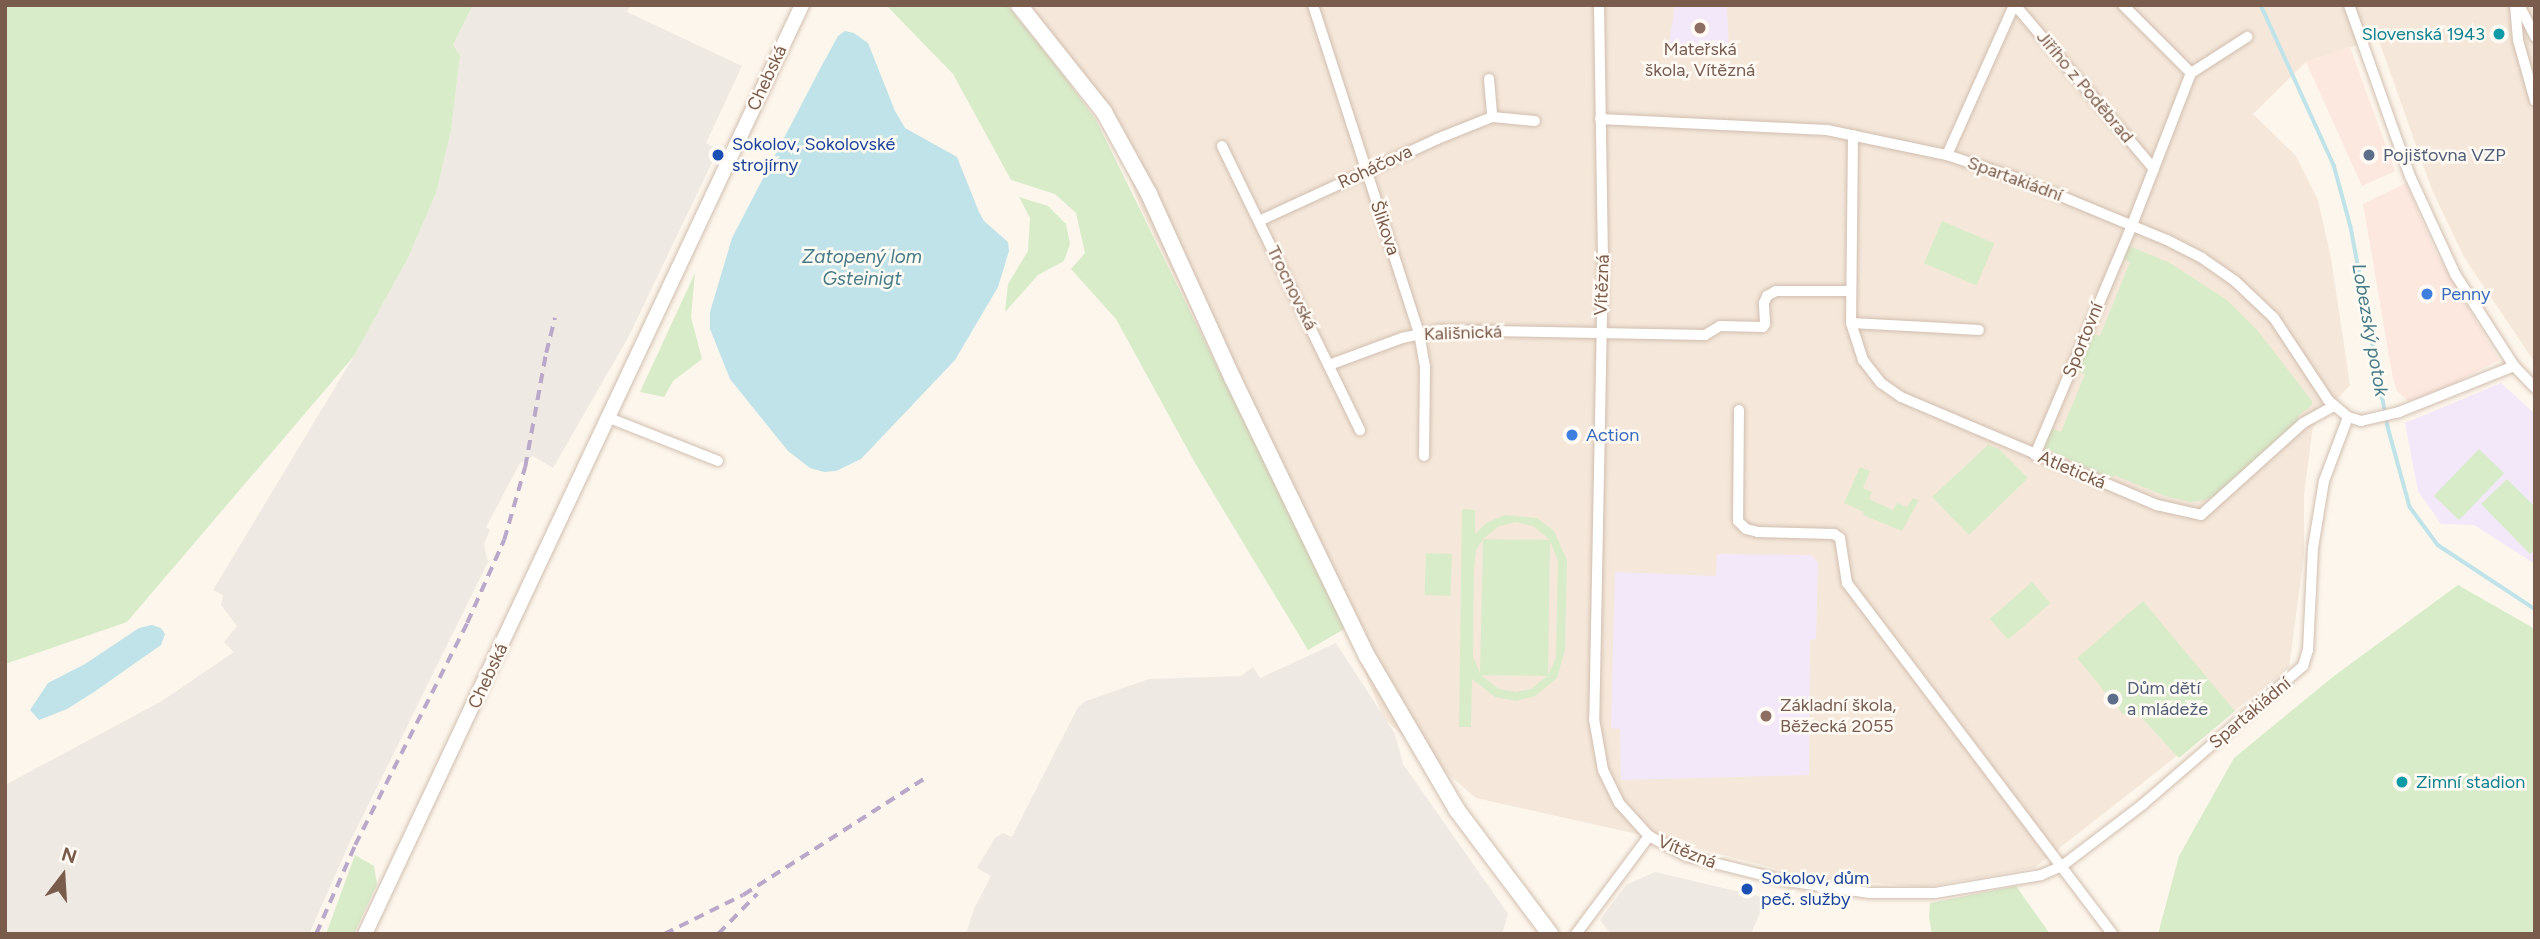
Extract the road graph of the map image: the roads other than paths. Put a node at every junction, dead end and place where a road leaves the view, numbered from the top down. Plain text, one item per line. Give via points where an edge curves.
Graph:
1 (802, 5) edge
2 (1019, 5) edge
3 (1313, 5) edge
4 (1599, 5) edge
5 (2015, 5) edge
6 (2123, 5) edge
7 (2349, 5) edge
8 (2517, 5) edge
9 (2247, 37) dead end
10 (2535, 37) edge
11 (2191, 73) junction
12 (1489, 79) dead end
13 (2535, 101) edge
14 (1492, 117) junction
15 (1600, 119) junction
16 (1535, 121) dead end
17 (1853, 135) junction
18 (1222, 146) dead end
19 (1947, 155) junction
20 (2154, 169) junction
21 (1366, 171) junction
22 (1259, 221) junction
23 (2132, 225) junction
24 (1850, 291) junction
25 (1851, 323) junction
26 (1979, 330) dead end
27 (1601, 332) junction
28 (1419, 333) junction
29 (1329, 365) junction
30 (2514, 366) junction
31 (2535, 388) edge
32 (2334, 406) junction
33 (1739, 410) dead end
34 (2348, 416) junction
35 (609, 418) junction
36 (1360, 430) dead end
37 (2035, 455) junction
38 (1424, 456) dead end
39 (718, 461) dead end
40 (1649, 836) junction
41 (2062, 866) junction
42 (366, 934) edge
43 (1550, 934) edge
44 (1576, 934) edge
45 (2112, 934) edge

1 - 35 street, Chebská
2 - 43 main road via 1104,112 1149,194 1367,656 1457,810
3 - 21 street, Šlikova
4 - 15 street, Vítězná
5 - 19 street
5 - 20 street, Jiřího z Poděbrad
6 - 11 street
7 - 30 street via 2410,176 2455,274
8 - 10 street
8 - 13 street via 2518,40
9 - 11 street
11 - 20 street, Sportovní
12 - 14 street
14 - 16 street, Roháčova
14 - 21 street, Roháčova
15 - 17 street, Spartakiádní via 1717,122
15 - 27 street, Vítězná
17 - 19 street, Spartakiádní
17 - 24 street, Atletická
18 - 22 street, Trocnovská
19 - 23 street, Spartakiádní
20 - 23 street, Sportovní
21 - 22 street, Roháčova
21 - 28 street, Šlikova
22 - 29 street, Trocnovská
23 - 32 street, Spartakiádní via 2202,258 2255,298 2274,318
23 - 37 street, Sportovní
24 - 25 street, Atletická
24 - 27 street via 1771,293 1764,303 1763,327 1720,327 1705,335
25 - 26 street
25 - 37 street, Atletická via 1863,360 1891,390
27 - 28 street, Kališnická
27 - 40 street, Vítězná via 1594,719 1611,790
28 - 29 street, Kališnická
28 - 38 street, Šlikova via 1425,366
29 - 36 street, Trocnovská
30 - 31 street
30 - 34 street, Spartakiádní via 2399,412 2361,421
32 - 34 street, Spartakiádní
32 - 37 street, Atletická via 2304,423 2201,516 2157,506
33 - 41 street via 1738,521 1758,532 1822,533 1840,538 1847,583
34 - 41 street, Spartakiádní via 2324,481 2303,666 2142,805
35 - 39 street
35 - 42 street, Chebská
40 - 41 street, Vítězná via 1710,864 1870,893 1935,893 2041,875
40 - 44 street
41 - 45 street

